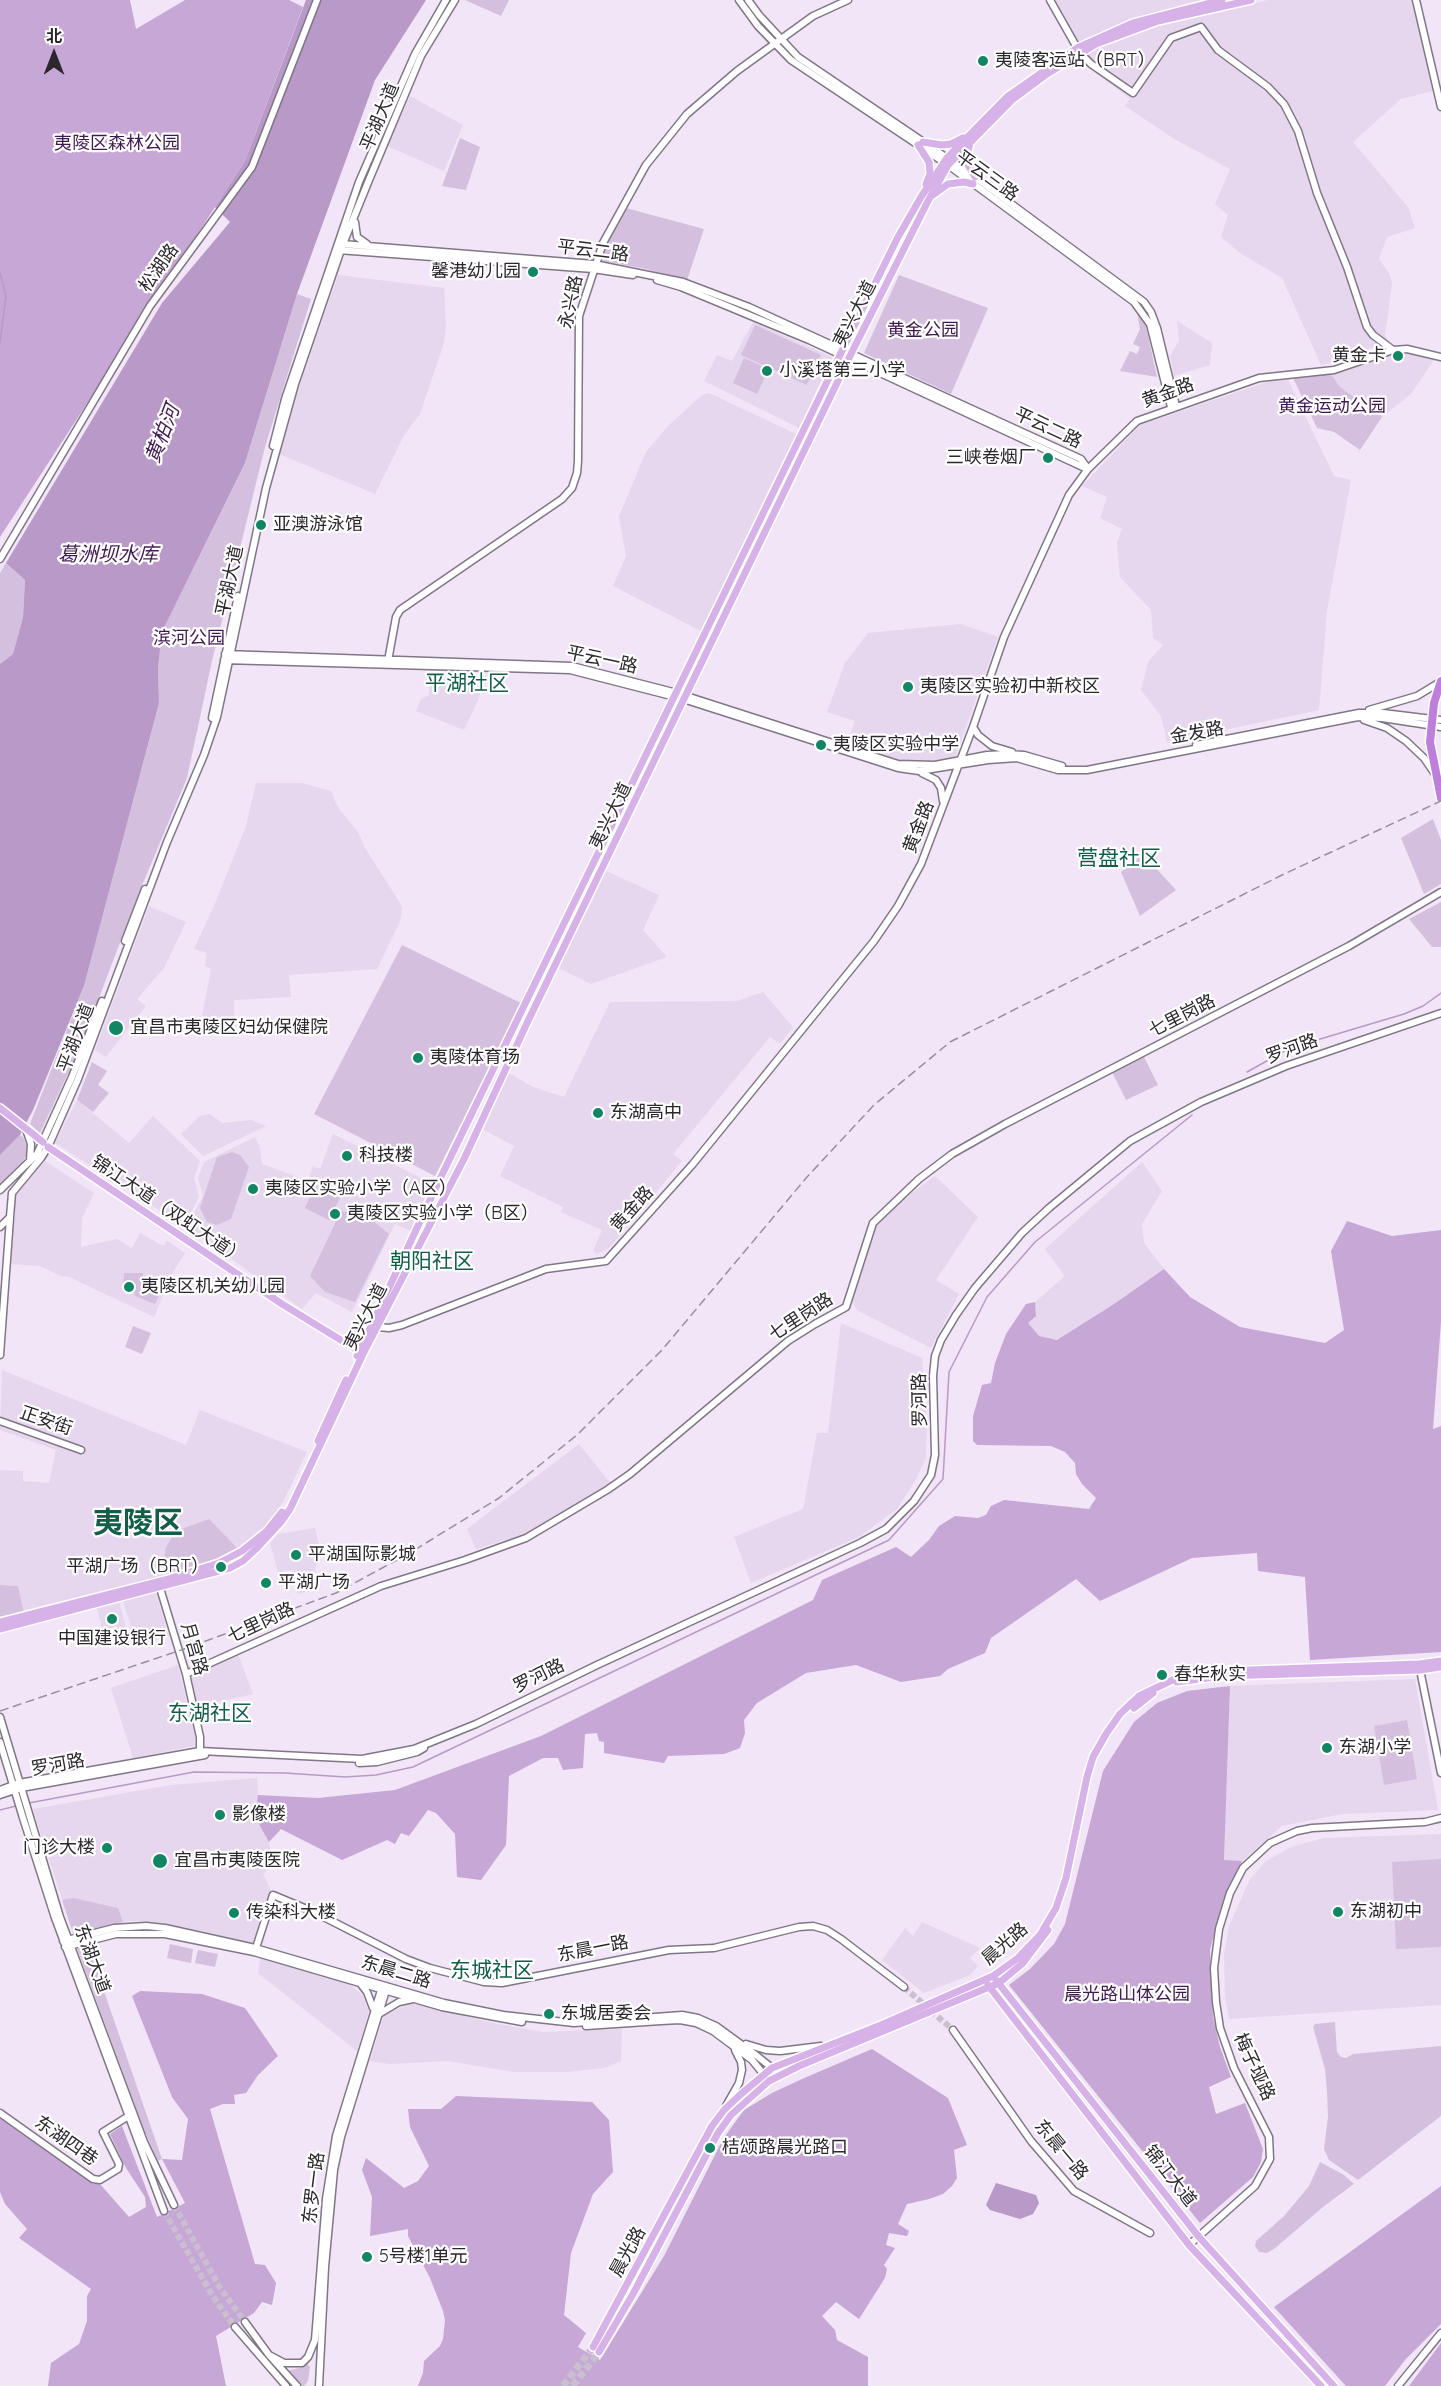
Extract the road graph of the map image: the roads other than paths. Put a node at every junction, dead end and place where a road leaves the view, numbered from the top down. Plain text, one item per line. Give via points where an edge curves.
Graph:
1 (317, 0) edge
2 (446, 0) edge
3 (455, 0) edge
4 (739, 0) edge
5 (748, 0) edge
6 (848, 0) edge
7 (1050, 0) edge
8 (1222, 0) edge
9 (1251, 0) edge
10 (1416, 0) edge
11 (776, 41) junction
12 (1079, 51) junction
13 (1441, 107) edge
14 (970, 137) junction
15 (921, 144) junction
16 (948, 162) junction
17 (974, 180) junction
18 (924, 199) junction
19 (356, 214) junction
20 (340, 247) junction
21 (374, 247) junction
22 (594, 266) junction
23 (1391, 348) junction
24 (842, 352) junction
25 (850, 356) junction
26 (1441, 356) edge
27 (1173, 405) junction
28 (1088, 469) junction
29 (1, 556) edge
30 (226, 657) junction
31 (387, 662) junction
32 (1441, 681) edge
33 (680, 696) junction
34 (1358, 715) junction
35 (1441, 720) edge
36 (1431, 722) junction
37 (973, 727) junction
38 (1441, 727) edge
39 (1024, 755) junction
40 (960, 763) junction
41 (919, 771) junction
42 (1436, 777) junction
43 (1441, 798) edge
44 (942, 807) junction
45 (1441, 892) edge
46 (1441, 1013) edge
47 (0, 1108) edge
48 (26, 1129) junction
49 (45, 1145) junction
50 (30, 1161) junction
51 (0, 1190) edge
52 (10, 1217) junction
53 (0, 1227) edge
54 (378, 1326) junction
55 (361, 1352) junction
56 (0, 1355) edge
57 (0, 1421) edge
58 (81, 1450) dead end
59 (160, 1588) junction
60 (0, 1622) edge
61 (0, 1629) edge
62 (1441, 1661) edge
63 (1419, 1667) junction
64 (1441, 1667) edge
65 (186, 1674) junction
66 (0, 1717) edge
67 (0, 1742) edge
68 (200, 1753) junction
69 (1441, 1773) edge
70 (17, 1786) junction
71 (0, 1790) edge
72 (0, 1795) edge
73 (1441, 1818) edge
74 (67, 1943) junction
75 (255, 1950) junction
76 (993, 1976) junction
77 (984, 1981) junction
78 (360, 1983) junction
79 (999, 1983) junction
80 (384, 1987) junction
81 (904, 1987) tunnel mouth
82 (990, 1988) junction
83 (413, 1999) junction
84 (376, 2013) junction
85 (953, 2030) tunnel mouth
86 (732, 2041) junction
87 (834, 2045) junction
88 (772, 2068) junction
89 (764, 2074) junction
90 (777, 2076) junction
91 (769, 2081) junction
92 (724, 2110) junction
93 (0, 2113) edge
94 (127, 2117) junction
95 (174, 2205) tunnel mouth
96 (164, 2211) tunnel mouth
97 (1150, 2233) dead end
98 (1199, 2237) junction
99 (1190, 2245) junction
100 (245, 2322) tunnel mouth
101 (235, 2327) tunnel mouth
102 (1441, 2333) edge
103 (269, 2355) junction
104 (286, 2386) edge
105 (297, 2386) edge
106 (318, 2386) edge
107 (1321, 2386) edge
108 (1334, 2386) edge
109 (1398, 2386) edge

1 - 29 main road, 松湖路 via 252,167 150,306
2 - 20 main road, 平湖大道 via 415,54 359,182
3 - 19 main road, 平湖大道 via 421,56
4 - 11 main road, 平云三路
5 - 11 main road, 平云三路
6 - 11 main road, 永兴路 via 813,16
7 - 12 main road
8 - 12 main road, 夷兴大道 via 1133,23
9 - 12 main road, 夷兴大道 via 1158,21
10 - 13 main road
11 - 15 main road, 平云三路 via 791,60
11 - 22 main road, 永兴路 via 687,114 646,165 611,224
12 - 14 main road, 夷兴大道 via 1012,100
12 - 23 main road via 1133,93 1171,38 1200,27 1218,50 1268,87 1284,104 1298,131 1367,327
14 - 15 main road via 951,144
14 - 16 main road, 夷兴大道
14 - 17 main road via 967,155
15 - 16 main road, 平云三路
15 - 18 main road via 930,168
16 - 17 main road, 平云三路
16 - 18 main road, 夷兴大道
17 - 18 main road via 948,184
17 - 27 main road, 平云三路 via 1134,302 1150,324
18 - 24 main road, 夷兴大道 via 898,237
18 - 25 main road, 夷兴大道
19 - 20 main road, 平湖大道
19 - 21 main road via 357,237
20 - 21 main road, 平云二路
20 - 22 main road, 平云二路
20 - 30 main road, 平湖大道 via 290,400
21 - 22 main road, 平云二路
22 - 24 main road, 平云二路 via 683,282 749,307
22 - 31 main road, 永兴路 via 579,316 578,461 572,488 562,500 400,610
23 - 26 main road via 1412,347
23 - 27 main road, 黄金路 via 1334,370 1259,378
24 - 25 main road, 平云二路
24 - 33 main road, 夷兴大道
25 - 28 main road, 平云二路
25 - 33 main road, 夷兴大道
27 - 28 main road, 黄金路 via 1137,421
28 - 37 main road, 黄金路 via 1069,495 1009,627
30 - 31 main road, 平云一路
30 - 49 main road, 平湖大道 via 217,717 204,755 167,842 89,1053
31 - 33 main road, 平云一路 via 572,666
32 - 34 main road via 1417,696
32 - 36 highway
33 - 40 main road, 平云一路 via 898,764
33 - 41 main road, 平云一路 via 898,768
33 - 54 main road, 夷兴大道 via 464,1159
33 - 55 main road, 夷兴大道 via 438,1183
34 - 36 main road, 金发路 via 1383,712
34 - 39 main road, 金发路 via 1086,766 1059,766
34 - 40 main road, 金发路 via 1087,770 1058,770 1017,759
34 - 42 main road via 1406,741
35 - 36 main road, 金发路
36 - 38 main road, 金发路
36 - 42 highway
37 - 39 main road via 992,746
37 - 40 main road, 黄金路
39 - 40 main road, 金发路 via 1007,753
40 - 41 main road, 平云一路
40 - 44 main road, 黄金路
41 - 44 main road via 936,780 941,788
42 - 43 highway
44 - 54 main road, 黄金路 via 921,864 874,942 692,1165 606,1261 546,1269 402,1325
45 - 65 main road, 七里岗路 via 1349,946 952,1154 873,1223 846,1307 788,1341 607,1490 526,1538 381,1586
46 - 68 main road, 罗河路 via 1286,1066 1201,1102 1130,1141 1036,1220 975,1288 941,1340 933,1376 935,1455 931,1475 914,1501 886,1529 417,1752 363,1763
47 - 48 main road, 锦江大道（双虹大道）
48 - 49 main road, 锦江大道（双虹大道）
48 - 50 main road
49 - 50 main road, 平湖大道
49 - 52 main road, 平湖大道 via 41,1158 12,1193
49 - 55 main road, 锦江大道（双虹大道）
50 - 51 main road, 平湖大道
52 - 53 main road
52 - 56 main road
54 - 55 main road, 夷兴大道
55 - 59 main road, 夷兴大道 via 290,1509 271,1535 230,1568
55 - 60 main road, 夷兴大道 via 286,1507 267,1531 242,1551 219,1563 165,1580
57 - 58 main road, 正安街
59 - 61 main road, 夷兴大道
59 - 65 main road, 月宫路
62 - 63 main road, 晨光路
63 - 64 main road, 晨光路
63 - 69 main road
63 - 76 main road, 晨光路 via 1183,1675 1139,1696 1120,1714 1093,1757 1056,1908 1041,1935
63 - 79 main road, 晨光路 via 1183,1680 1141,1700 1124,1717 1097,1758 1059,1912 1023,1963
65 - 68 main road, 月宫路
66 - 70 main road, 东湖大道
67 - 70 main road, 东湖大道
68 - 70 main road, 罗河路
70 - 71 main road, 罗河路
70 - 72 main road, 罗河路
70 - 74 main road, 东湖大道
73 - 98 main road, 梅子垭路 via 1312,1828 1270,1843 1243,1868 1219,1929 1214,1968 1216,2002 1234,2068 1269,2137 1270,2159 1255,2186
74 - 75 main road, 东晨二路 via 150,1932
74 - 94 main road, 东湖大道
74 - 95 main road, 东湖大道 via 147,2149
75 - 78 main road, 东晨二路
75 - 80 main road, 东晨二路
75 - 81 main road, 东晨一路 via 273,1895 406,1959 465,1977 502,1983 669,1950 714,1948 813,1926 841,1939
76 - 77 main road, 晨光路
76 - 79 main road, 锦江大道
77 - 82 main road, 锦江大道
77 - 87 main road, 晨光路
78 - 80 main road, 东晨二路
78 - 84 main road
79 - 82 main road, 晨光路
79 - 98 main road, 锦江大道
80 - 83 main road, 东晨二路
80 - 84 main road, 东罗一路
80 - 86 main road, 东晨二路 via 539,2021 574,2023 682,2014 716,2026
82 - 90 main road, 晨光路
82 - 99 main road, 锦江大道
83 - 84 main road
83 - 86 main road, 东晨二路 via 502,2020 547,2025 680,2020 696,2023
84 - 103 main road, 东罗一路 via 336,2136 326,2199 315,2340 302,2362 284,2363
84 - 106 main road, 东罗一路 via 334,2170
85 - 97 main road, 东晨一路 via 1031,2141 1074,2191
86 - 87 main road via 780,2051
86 - 88 main road, 东晨二路
86 - 89 main road, 东晨二路
86 - 92 main road via 742,2070
87 - 88 main road, 晨光路
88 - 89 main road, 晨光路
88 - 90 main road, 东晨二路
89 - 91 main road, 东晨二路
89 - 92 main road, 晨光路
90 - 91 main road, 晨光路
91 - 92 main road, 晨光路 via 730,2115 718,2133 633,2294 596,2349 712,2126
93 - 94 main road, 东湖四巷 via 93,2179 100,2180 118,2169 119,2164 103,2132
94 - 96 main road, 东湖大道
98 - 99 main road, 梅子垭路
98 - 108 main road, 锦江大道
99 - 107 main road, 锦江大道
100 - 103 main road
101 - 104 main road
102 - 109 main road
103 - 105 main road

